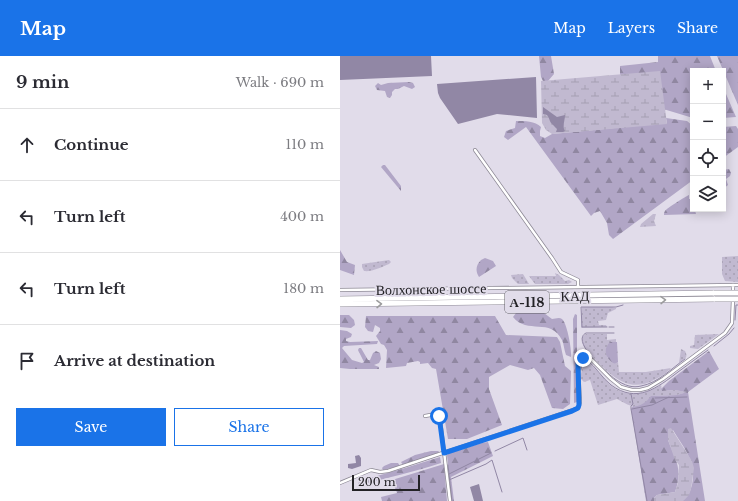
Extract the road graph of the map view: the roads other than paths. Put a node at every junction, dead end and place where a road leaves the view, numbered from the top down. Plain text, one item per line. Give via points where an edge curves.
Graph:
1 (475, 150) dead end
2 (733, 285) junction
3 (738, 285) edge
4 (578, 287) junction
5 (340, 290) edge
6 (738, 293) edge
7 (340, 298) edge
8 (738, 299) edge
9 (340, 304) edge
10 (424, 416) dead end
11 (444, 453) junction
12 (340, 483) edge
13 (450, 501) edge

1 - 4 street via 561,272 578,280
2 - 3 street, Волхонское шоссе
2 - 4 street, Волхонское шоссе
2 - 11 street via 732,319 728,330 655,384 640,390 621,387 588,358 583,358 578,364 580,402 576,410
4 - 5 street, Волхонское шоссе
6 - 7 highway, КАД / А-118, bridge
9 -> 8 highway, КАД / А-118, bridge
10 - 11 street via 439,416
11 - 12 street via 382,472 371,470
11 - 13 street

